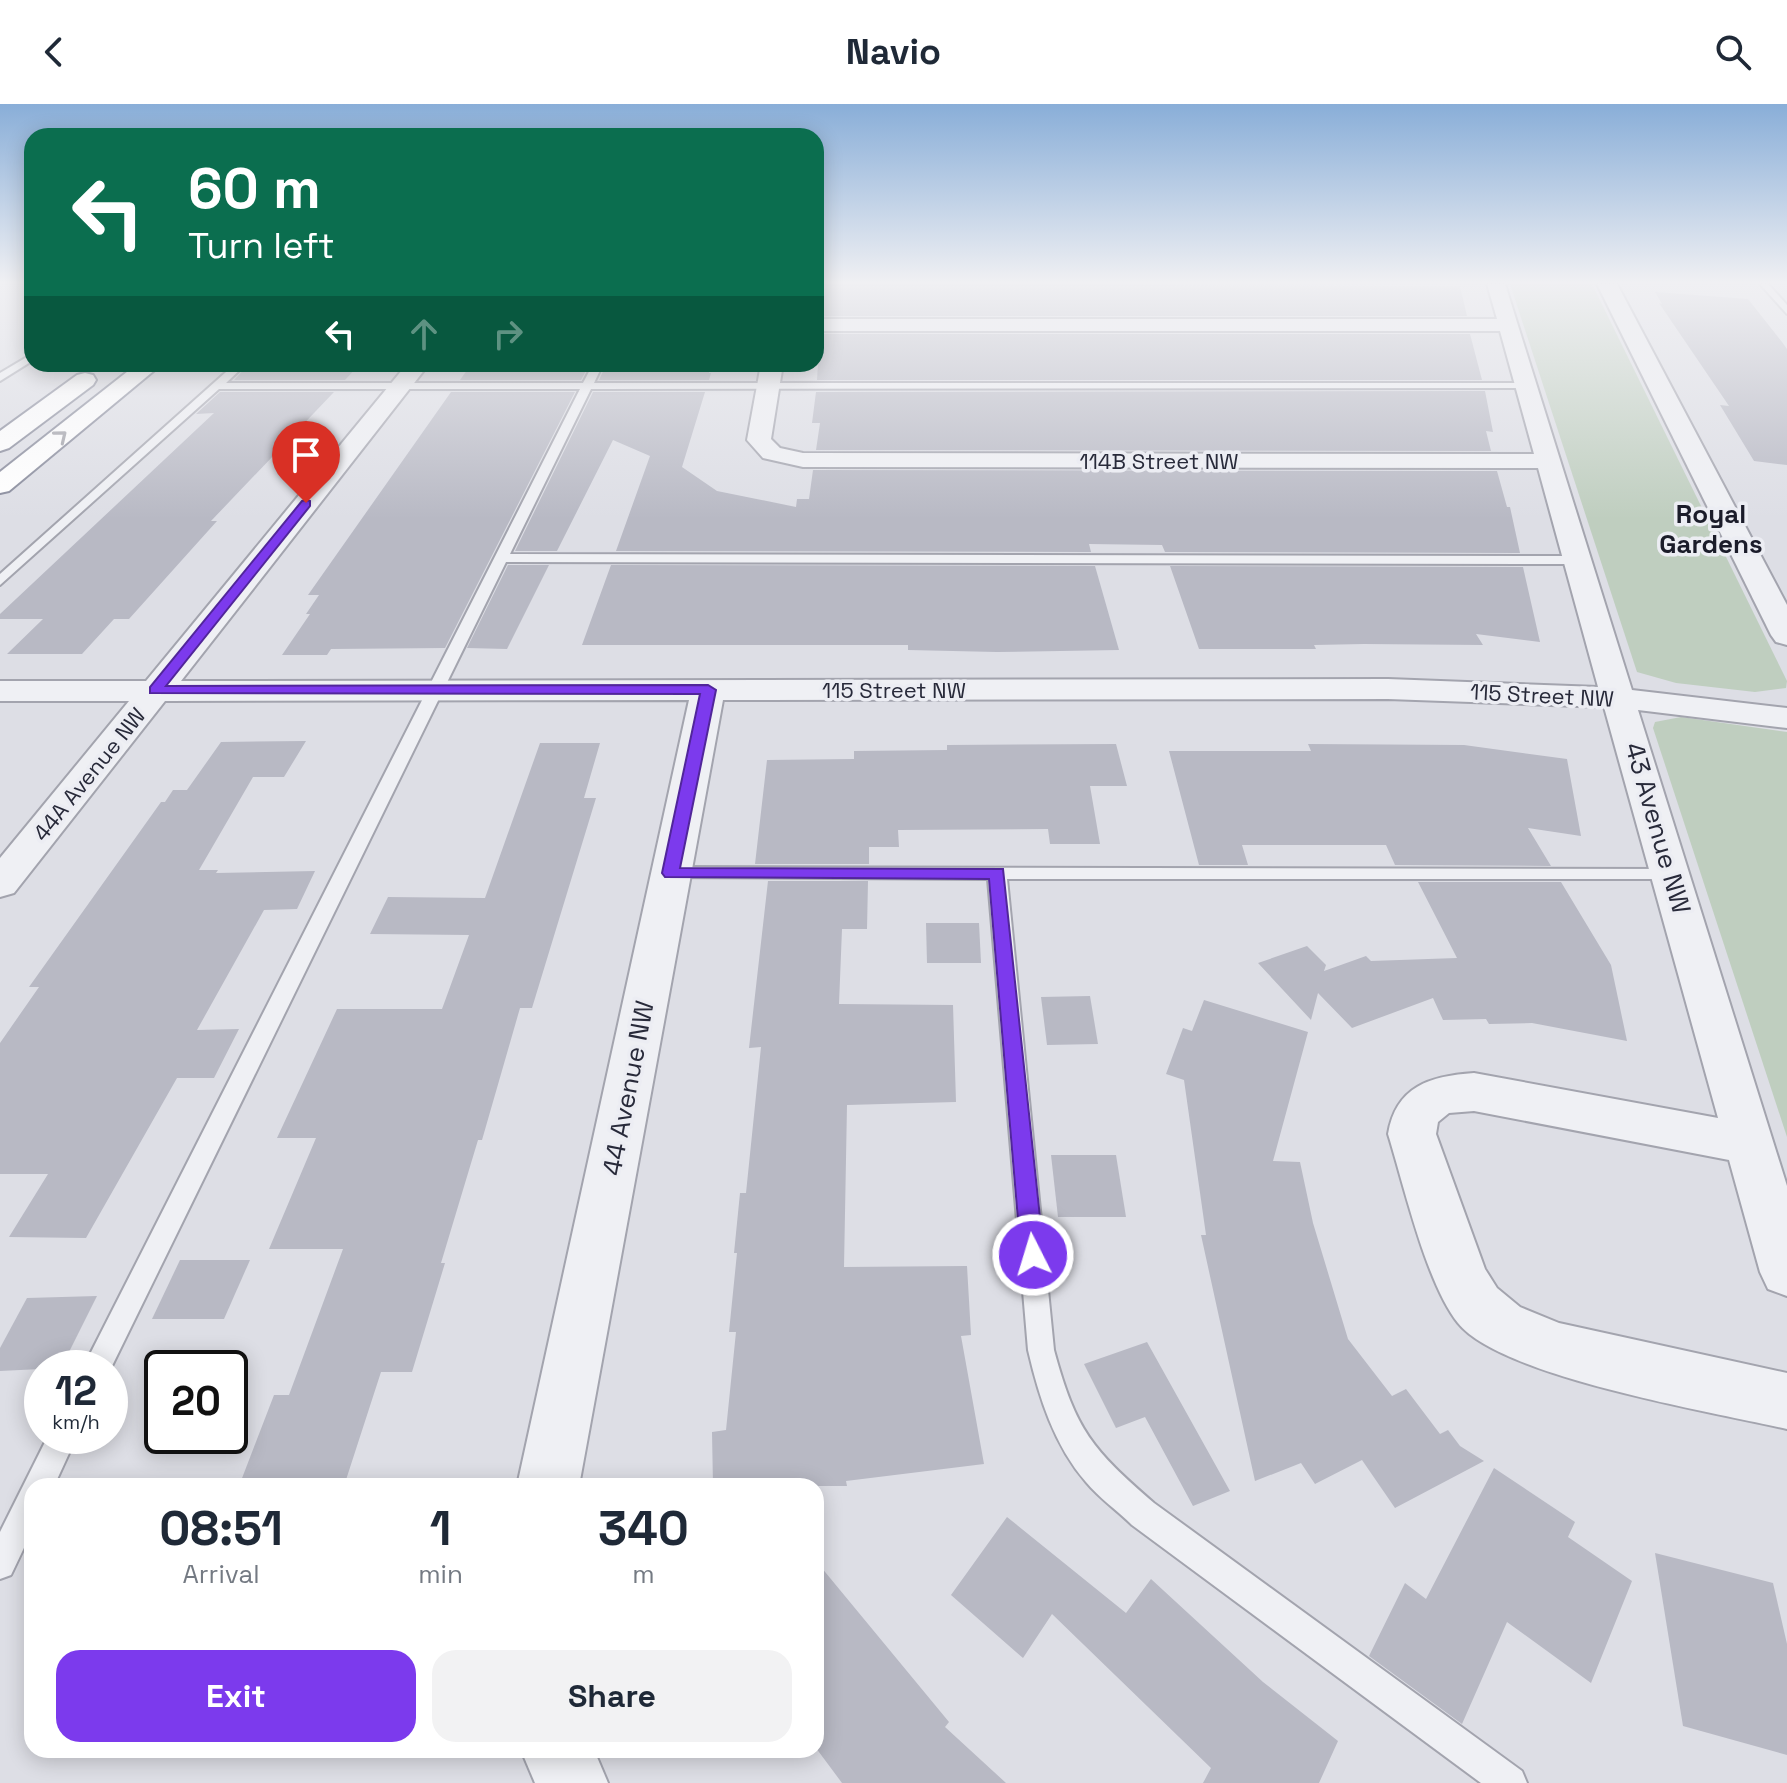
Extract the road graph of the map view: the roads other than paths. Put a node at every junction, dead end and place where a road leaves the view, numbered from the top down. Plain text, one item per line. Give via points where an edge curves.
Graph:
1 (24, 362) edge
2 (1518, 362) edge
3 (1647, 362) edge
4 (96, 372) edge
5 (141, 372) edge
6 (232, 372) edge
7 (594, 372) edge
8 (409, 375) edge
9 (770, 375) edge
10 (0, 378) edge
11 (216, 386) junction
12 (586, 386) junction
13 (1525, 386) junction
14 (0, 443) edge
15 (1547, 461) junction
16 (0, 485) edge
17 (500, 558) junction
18 (1578, 560) junction
19 (0, 581) edge
20 (1787, 635) edge
21 (155, 690) junction
22 (433, 690) junction
23 (708, 690) junction
24 (0, 691) edge
25 (1619, 698) junction
26 (1787, 718) edge
27 (671, 873) junction
28 (997, 873) junction
29 (1671, 873) junction
30 (0, 884) edge
31 (1749, 1144) junction
32 (1787, 1272) edge
33 (106, 1350) edge
34 (1787, 1401) edge
35 (54, 1454) edge
36 (43, 1478) edge
37 (550, 1478) edge
38 (24, 1515) edge
39 (0, 1564) edge
40 (560, 1758) edge
41 (572, 1783) edge
42 (1510, 1783) edge

1 - 10 lane
2 - 13 street, 43 Avenue NW
3 - 20 street
4 - 14 highway
16 -> 5 highway
6 - 11 lane
7 - 12 lane
8 - 11 lane
8 - 12 lane
8 - 21 street, 44A Avenue NW
9 - 12 lane
9 - 13 lane
9 - 15 street, 114B Street NW via 758,436 761,445 772,453 818,461
11 - 19 lane
12 - 17 lane
13 - 15 street, 43 Avenue NW
15 - 18 street, 43 Avenue NW
17 - 18 lane
17 - 22 lane
18 - 25 street, 43 Avenue NW
21 - 22 street, 115 Street NW
21 - 24 street, 115 Street NW
21 - 30 street, 44A Avenue NW
22 - 23 street, 115 Street NW
22 - 33 lane
23 - 25 street, 115 Street NW via 1388,689
23 - 27 street, 44 Avenue NW
25 - 26 street, 115 Street NW
25 - 29 street, 43 Avenue NW
27 - 28 lane
27 - 37 street, 44 Avenue NW
28 - 29 lane
28 - 42 lane via 1041,1350 1052,1396 1070,1433 1095,1471 1143,1514
29 - 31 street, 43 Avenue NW
31 - 32 street, 43 Avenue NW
31 - 34 street via 1474,1092 1454,1093 1420,1107 1412,1134 1462,1280 1478,1306 1500,1325 1556,1349
35 - 36 lane
38 - 39 lane
40 - 41 street

